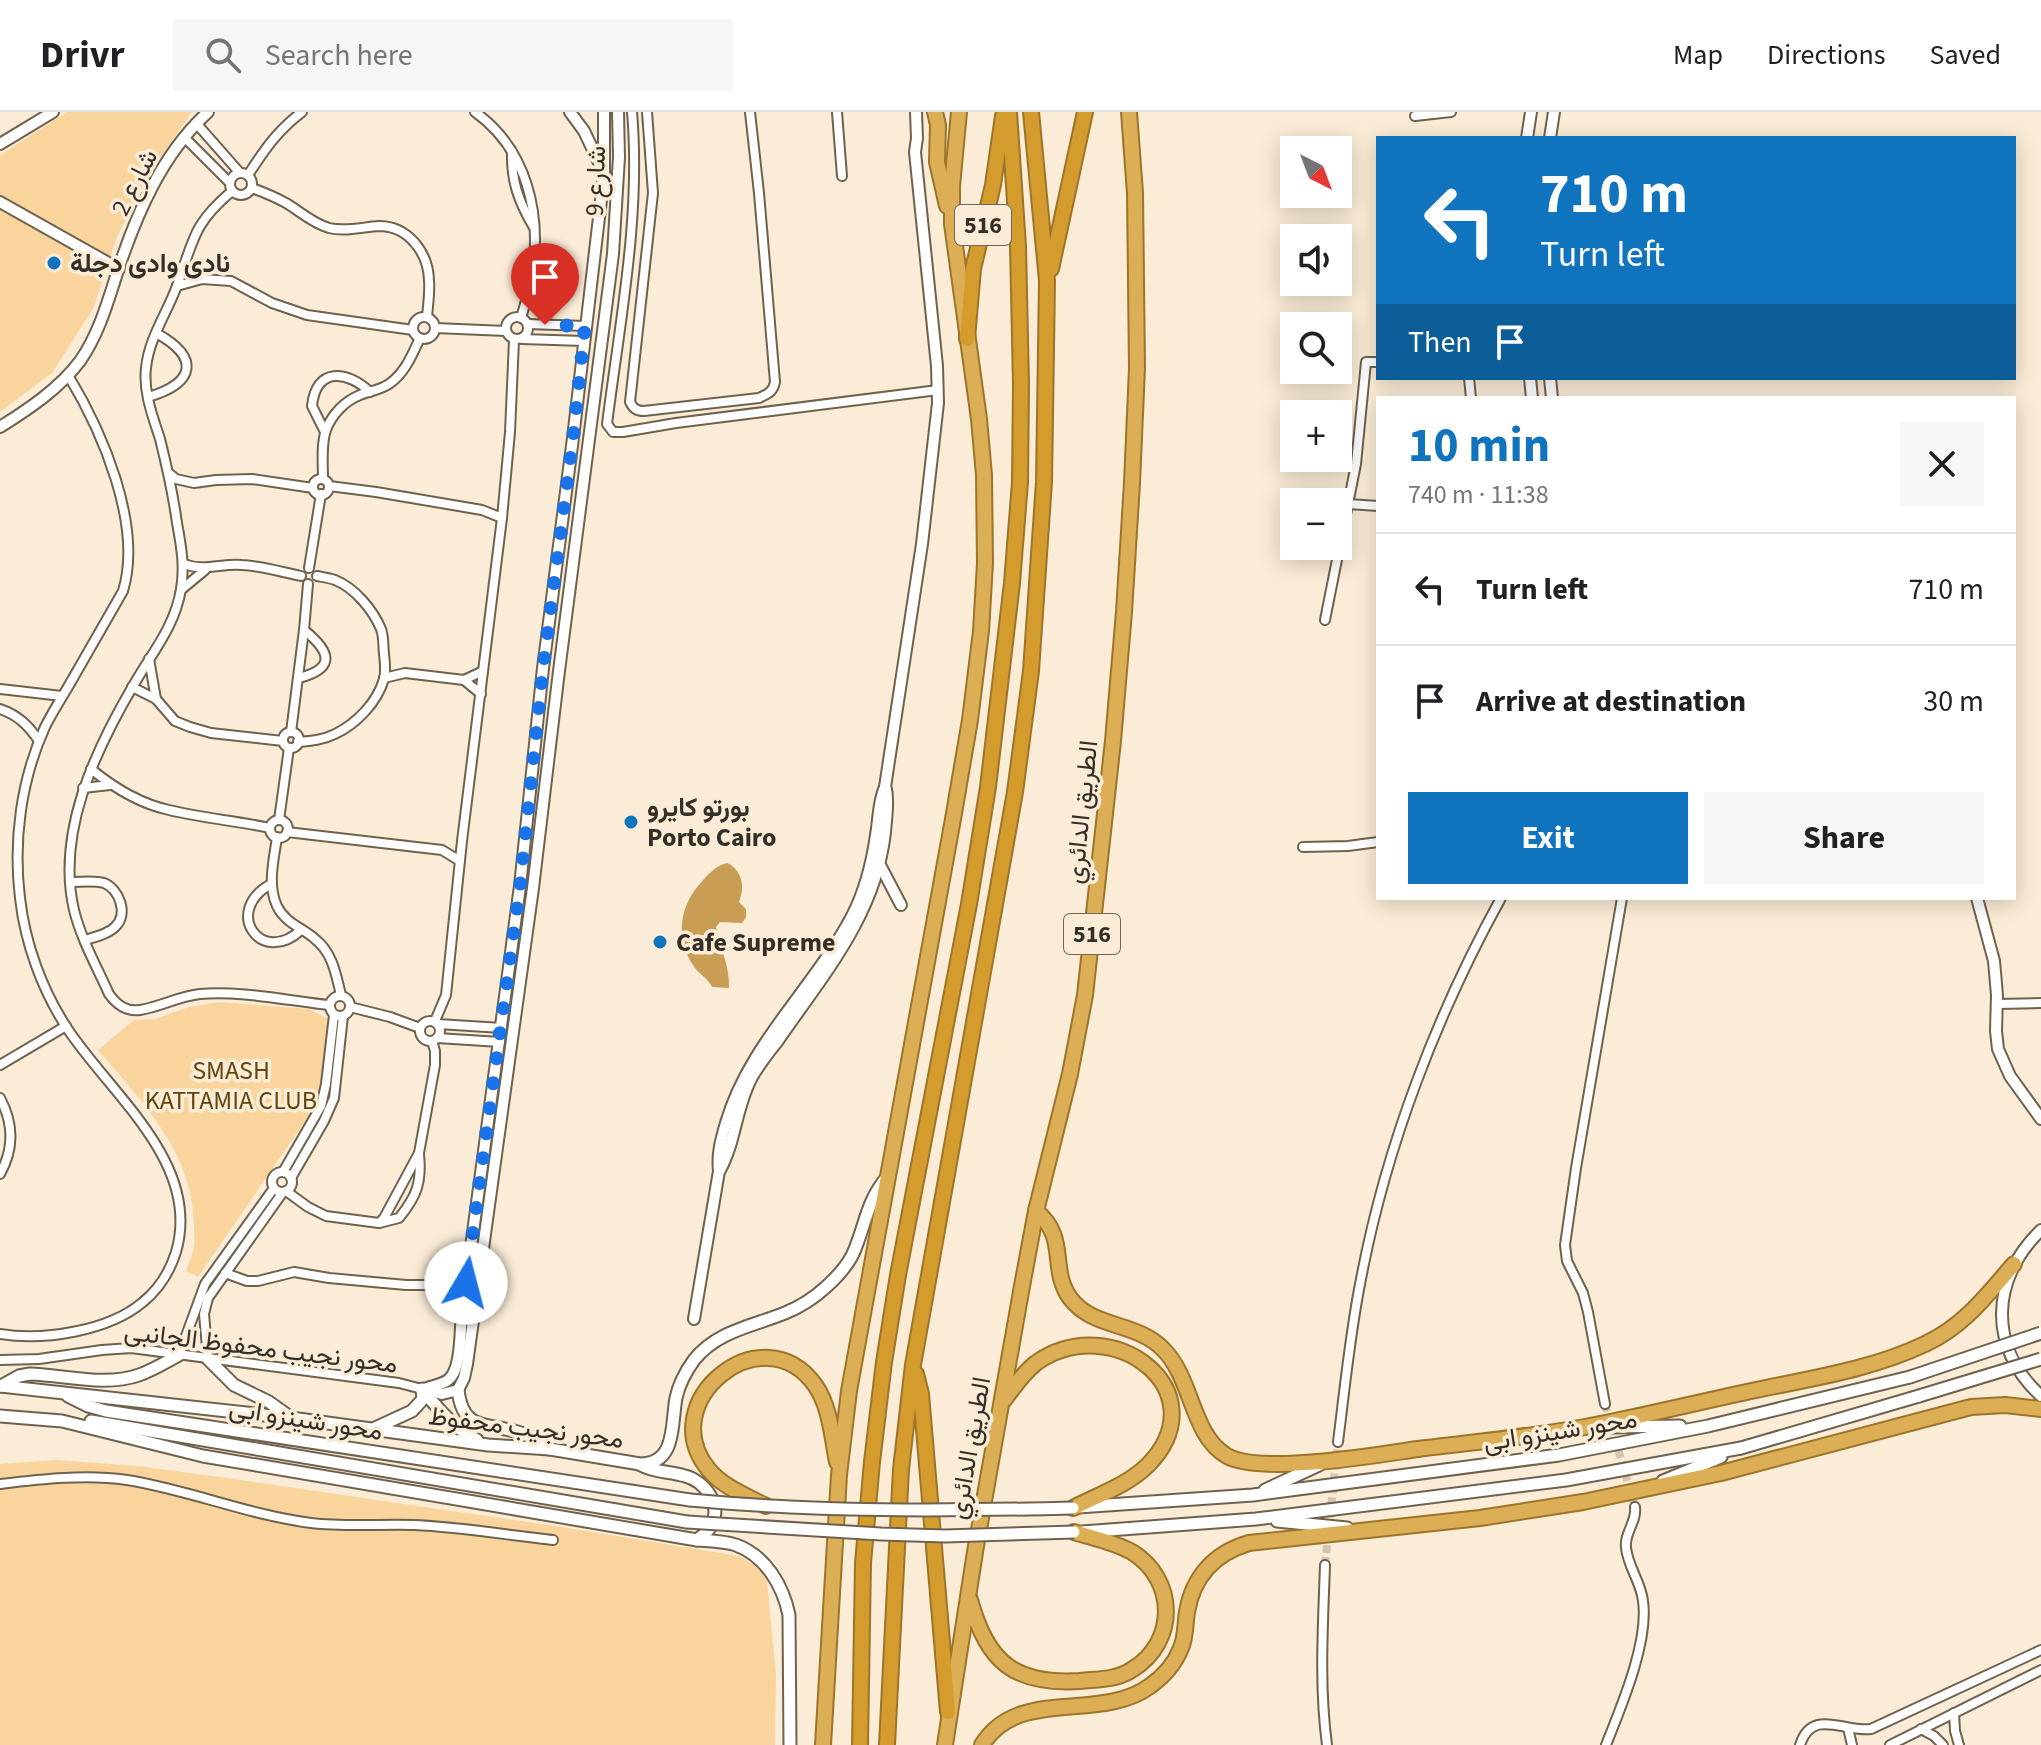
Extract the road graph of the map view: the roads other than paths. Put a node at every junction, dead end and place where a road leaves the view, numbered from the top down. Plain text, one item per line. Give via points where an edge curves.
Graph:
1 (53, 112) edge
2 (208, 112) edge
3 (302, 112) edge
4 (475, 112) edge
5 (570, 112) edge
6 (604, 112) edge
7 (618, 112) edge
8 (632, 112) edge
9 (647, 112) edge
10 (750, 112) edge
11 (837, 112) edge
12 (909, 112) edge
13 (916, 112) edge
14 (935, 112) edge
15 (959, 112) edge
16 (1006, 112) edge
17 (1031, 112) edge
18 (1085, 112) edge
19 (1129, 112) edge
20 (1451, 112) edge
21 (1531, 112) edge
22 (1554, 112) edge
23 (1434, 113) edge
24 (1415, 116) dead end
25 (196, 123) junction
26 (1527, 136) edge
27 (1550, 136) edge
28 (184, 137) junction
29 (0, 144) edge
30 (915, 152) junction
31 (244, 174) junction
32 (604, 175) junction
33 (842, 176) dead end
34 (231, 187) junction
35 (252, 188) junction
36 (0, 202) edge
37 (952, 224) junction
38 (595, 253) junction
39 (613, 254) junction
40 (184, 265) junction
41 (119, 269) junction
42 (202, 279) junction
43 (1047, 281) junction
44 (177, 286) junction
45 (427, 317) junction
46 (524, 321) junction
47 (585, 326) junction
48 (435, 328) junction
49 (413, 330) junction
50 (506, 331) junction
51 (156, 333) junction
52 (420, 338) junction
53 (967, 339) junction
54 (518, 340) junction
55 (584, 341) junction
56 (1376, 362) edge
57 (68, 375) junction
58 (938, 390) junction
59 (370, 392) junction
60 (148, 397) junction
61 (0, 427) edge
62 (325, 432) junction
63 (573, 438) junction
64 (589, 439) junction
65 (169, 473) junction
66 (326, 482) junction
67 (1351, 488) edge
68 (317, 491) junction
69 (183, 492) junction
70 (503, 503) junction
71 (1352, 504) edge
72 (1376, 506) edge
73 (482, 510) junction
74 (502, 518) junction
75 (1337, 560) edge
76 (184, 564) junction
77 (208, 568) junction
78 (309, 568) junction
79 (301, 576) junction
80 (317, 576) junction
81 (308, 584) junction
82 (181, 590) junction
83 (1325, 620) dead end
84 (304, 630) junction
85 (149, 659) junction
86 (385, 660) junction
87 (543, 668) junction
88 (483, 671) junction
89 (559, 671) junction
90 (405, 673) junction
91 (299, 678) junction
92 (384, 678) junction
93 (464, 680) junction
94 (132, 687) junction
95 (0, 689) edge
96 (481, 694) junction
97 (62, 696) junction
98 (156, 699) junction
99 (0, 709) edge
100 (291, 732) junction
101 (39, 741) junction
102 (298, 742) junction
103 (286, 744) junction
104 (91, 769) junction
105 (111, 785) junction
106 (885, 787) junction
107 (83, 788) junction
108 (279, 820) junction
109 (270, 828) junction
110 (287, 832) junction
111 (277, 837) junction
112 (462, 841) junction
113 (1376, 842) edge
114 (1303, 847) dead end
115 (442, 850) junction
116 (460, 861) junction
117 (880, 865) junction
118 (71, 882) junction
119 (271, 884) junction
120 (520, 886) junction
121 (533, 888) junction
122 (1500, 900) edge
123 (1622, 900) edge
124 (1978, 900) edge
125 (901, 905) dead end
126 (301, 930) junction
127 (85, 940) junction
128 (341, 995) junction
129 (2041, 1003) edge
130 (1997, 1004) junction
131 (329, 1005) junction
132 (350, 1007) junction
133 (338, 1015) junction
134 (437, 1022) junction
135 (66, 1026) junction
136 (420, 1028) junction
137 (502, 1028) junction
138 (435, 1040) junction
139 (500, 1042) junction
140 (0, 1065) edge
141 (0, 1098) edge
142 (733, 1115) junction
143 (2041, 1119) edge
144 (419, 1153) junction
145 (0, 1174) edge
146 (287, 1175) junction
147 (888, 1177) junction
148 (274, 1188) junction
149 (284, 1192) junction
150 (1036, 1211) junction
151 (379, 1223) junction
152 (2041, 1230) edge
153 (2014, 1264) junction
154 (225, 1273) junction
155 (438, 1285) dead end
156 (694, 1319) dead end
157 (2041, 1333) edge
158 (0, 1334) edge
159 (179, 1355) junction
160 (208, 1359) junction
161 (2041, 1359) edge
162 (0, 1360) edge
163 (913, 1365) junction
164 (1, 1386) edge
165 (422, 1389) junction
166 (458, 1390) junction
167 (61, 1392) junction
168 (2041, 1396) edge
169 (1002, 1402) junction
170 (1605, 1404) tunnel mouth
171 (2041, 1409) edge
172 (0, 1416) edge
173 (291, 1418) junction
174 (62, 1421) junction
175 (1708, 1426) junction
176 (1584, 1427) junction
177 (372, 1429) junction
178 (1338, 1442) tunnel mouth
179 (488, 1445) junction
180 (1741, 1448) junction
181 (550, 1449) junction
182 (1326, 1461) junction
183 (640, 1464) junction
184 (839, 1475) junction
185 (0, 1484) edge
186 (1644, 1489) junction
187 (1253, 1495) junction
188 (766, 1506) junction
189 (1635, 1507) tunnel mouth
190 (1073, 1508) junction
191 (1256, 1519) junction
192 (1367, 1531) junction
193 (1074, 1532) junction
194 (553, 1540) dead end
195 (697, 1540) junction
196 (1325, 1565) tunnel mouth
197 (968, 1593) junction
198 (2041, 1650) edge
199 (2041, 1670) edge
200 (948, 1712) junction
201 (1954, 1713) junction
202 (1848, 1728) junction
203 (1921, 1729) junction
204 (790, 1745) edge
205 (823, 1745) edge
206 (860, 1745) edge
207 (887, 1745) edge
208 (945, 1745) edge
209 (982, 1745) edge
210 (1327, 1745) edge
211 (1606, 1745) edge
212 (1800, 1745) edge
213 (1852, 1745) edge
214 (1890, 1745) edge
215 (1943, 1745) edge
216 (1959, 1745) edge

1 - 29 street
2 - 25 street, شارع 2
3 - 31 street
4 - 46 street via 512,151 534,210
5 - 32 street
6 - 32 street, شارع 9
7 - 39 street, شارع 9
8 - 58 street via 635,187 607,424 613,432
9 - 10 street via 653,193 630,402 644,411 759,398 773,389
11 - 33 street
12 - 30 street
13 - 30 street
14 - 37 highway via 937,162
15 - 37 highway, 516
16 - 53 highway, 516 via 973,269
16 - 206 highway, 516 via 1018,246 1021,384 1012,583 969,904 884,1362 863,1563
17 - 43 highway, 516
18 - 43 highway, 516
19 - 150 highway, الطريق الدائري / 516 via 1137,368 1124,612 1085,995
20 - 23 street
21 - 26 street
22 - 27 street
23 - 24 street
25 - 28 street, شارع 2
25 - 31 street
28 - 34 street
28 - 41 street, شارع 2 via 140,210
30 - 58 street
31 - 34 street via 231,178
31 - 35 street
32 - 38 street, شارع 9
34 - 35 street via 243,195
34 - 40 street via 203,219
35 - 45 street via 334,229 384,226 408,235 419,248 429,278
36 - 41 street
37 - 53 highway, 516
38 - 39 street
38 - 47 street, شارع 9
39 - 64 street, شارع 9
40 - 42 street
40 - 44 street
41 - 57 street, شارع 2 via 99,325
42 - 44 street
42 - 49 street via 231,281 307,315
43 - 163 highway, 516 via 1044,482 1028,702
44 - 51 street
45 - 48 street
45 - 49 street via 418,318
46 - 47 street
46 - 50 street via 511,318
46 - 54 street via 528,333
47 - 55 street, شارع 9
48 - 50 street
48 - 52 street via 430,337
49 - 52 street
50 - 54 street
51 - 60 street via 146,365
51 - 60 street via 178,347 187,364 174,388
52 - 59 street via 400,374
53 - 147 highway, 516 via 984,475 981,631 970,720
54 - 55 street
54 - 70 street
55 - 63 street, شارع 9
56 - 67 street via 1366,362
57 - 61 street, شارع 2
57 - 97 street via 112,470 129,549 123,591
58 - 106 street via 922,544
59 - 62 street via 349,400
59 - 62 street via 345,376 323,381 312,406
60 - 65 street
62 - 66 street
63 - 64 street
63 - 87 street, شارع 9
64 - 89 street, شارع 9
65 - 69 street
65 - 69 street
66 - 68 street via 327,492
66 - 68 street via 315,482
66 - 73 street
68 - 69 street via 252,479 216,480
68 - 78 street
69 - 76 street
70 - 73 street
70 - 74 street
71 - 72 street
73 - 74 street
74 - 88 street
75 - 83 street
76 - 77 street
76 - 82 street
77 - 79 street via 246,565
77 - 82 street
78 - 79 street
78 - 80 street
79 - 81 street
80 - 81 street
80 - 86 street via 336,580 363,601 382,632
81 - 84 street
82 - 85 street via 166,635
84 - 91 street
84 - 91 street via 324,648 325,656 319,671
85 - 94 street
85 - 98 street
86 - 90 street
86 - 92 street
87 - 89 street
87 - 120 street, شارع 9
88 - 93 street
88 - 96 street
89 - 121 street, شارع 9
90 - 92 street
90 - 93 street
91 - 100 street
92 - 102 street via 371,704 348,726 319,740
93 - 96 street
94 - 98 street
94 - 104 street
95 - 97 street
96 - 112 street
97 - 101 street
98 - 103 street via 175,721 190,727
99 - 101 street via 20,719
100 - 102 street
100 - 103 street via 285,734
101 - 135 street via 20,818 20,899 38,972
102 - 103 street
103 - 108 street
104 - 105 street
104 - 107 street
105 - 107 street
105 - 109 street via 168,810
106 - 117 street via 888,806
106 - 142 street via 869,871 856,907 747,1069
107 - 118 street via 71,845
108 - 109 street
108 - 110 street
109 - 111 street
110 - 111 street
110 - 115 street
111 - 119 street
112 - 115 street
112 - 116 street
113 - 114 street
115 - 116 street
116 - 134 street via 446,995
117 - 125 street
117 - 142 street via 857,923 756,1070
118 - 127 street
118 - 127 street via 107,884 122,912 112,930
119 - 126 street via 283,916
119 - 126 street via 250,906 247,918 252,929 270,943 290,939
120 - 121 street
120 - 137 street, شارع 9
121 - 166 street, شارع 9 via 467,1364
122 - 178 street via 1438,1030 1390,1160 1361,1276
123 - 170 street via 1565,1245 1588,1312
124 - 130 street via 1991,949
126 - 128 street via 314,937 331,959
127 - 131 street via 109,994 125,1009 221,993
128 - 131 street
128 - 132 street
129 - 130 street
130 - 143 street via 2002,1059
131 - 133 street
132 - 133 street
132 - 136 street
133 - 146 street via 321,1106
134 - 136 street via 426,1021
134 - 137 street
134 - 138 street via 440,1034
135 - 140 street
135 - 158 street via 157,1146 179,1199 179,1241 163,1279 142,1303 116,1320 39,1337
136 - 138 street via 424,1039
137 - 139 street, شارع 9
138 - 139 street
138 - 144 street
139 - 165 street, شارع 9 via 455,1373
141 - 145 street via 12,1130
142 - 156 street via 719,1149
144 - 151 street
144 - 151 street via 421,1172 414,1196 399,1218
146 - 148 street via 276,1174
146 - 149 street via 291,1186
147 - 183 main road, محور نجيب محفوظ via 871,1200 855,1250 828,1285 797,1307 724,1335 698,1355 679,1389 667,1449 656,1461
147 - 184 highway, 516
148 - 149 street
148 - 159 street via 205,1284
149 - 151 street via 326,1216
149 - 154 street
150 - 169 highway, الطريق الدائري / 516
150 - 182 highway via 1054,1234 1061,1282 1070,1298 1092,1317 1132,1329 1163,1349 1179,1369 1204,1431 1219,1450 1255,1464
152 - 153 street
153 - 168 street via 2004,1292 2004,1336 2014,1364
153 - 176 highway via 1956,1326 1911,1350 1853,1369
154 - 155 street via 247,1281 294,1272
154 - 160 street via 205,1306
157 - 175 main road, محور شينزو ابى, bridge via 1910,1377
159 - 160 street, محور نجيب محفوظ الجانبى
159 - 162 street, محور نجيب محفوظ الجانبى via 121,1348
159 - 164 main road via 122,1379 30,1374
160 - 165 street, محور نجيب محفوظ الجانبى
160 - 173 main road via 234,1385
161 - 180 main road, محور شينزو ابى, bridge
163 - 200 highway via 921,1394
163 - 207 highway, 516 via 901,1469
164 - 167 main road, محور نجيب محفوظ
165 - 166 street via 442,1394
165 - 177 main road via 416,1409
165 - 179 main road via 457,1427
166 - 181 main road via 463,1412 473,1422 518,1432
167 - 173 main road, محور نجيب محفوظ
167 - 188 main road, محور شينزو ابى, bridge via 106,1411 592,1486
169 - 190 highway via 1022,1375 1047,1357 1076,1347 1128,1352 1161,1381 1170,1412 1168,1434 1156,1456 1139,1473
169 - 197 highway, الطريق الدائري / 516
171 - 186 highway via 1971,1407
172 - 174 main road
173 - 177 main road, محور نجيب محفوظ
174 - 193 main road, محور شينزو ابى, bridge via 85,1420 687,1522 906,1535
174 - 195 main road via 203,1456
175 - 176 main road
175 - 187 main road, محور شينزو ابى via 1559,1455
176 - 182 highway
177 - 179 main road, محور نجيب محفوظ
179 - 181 main road, محور نجيب محفوظ
180 - 186 main road
180 - 191 main road, محور شينزو ابى via 1566,1480
181 - 183 main road, محور نجيب محفوظ
182 - 187 main road
183 - 195 main road via 689,1477 709,1493 714,1520
184 - 188 highway via 827,1413 809,1377 774,1359 734,1365 717,1377 699,1402 695,1443 710,1471
184 - 205 highway, 516
185 - 194 street via 124,1480 309,1523 444,1527
186 - 192 highway
187 - 190 main road, محور شينزو ابى
188 - 190 main road, محور شينزو ابى, bridge via 894,1511
189 - 211 street via 1626,1548 1643,1599 1644,1622
191 - 192 main road
191 - 193 main road, محور شينزو ابى
192 - 209 highway via 1249,1543 1223,1553 1195,1584 1182,1647 1151,1686 1106,1704 1016,1715
193 - 197 highway via 1131,1551 1149,1566 1164,1593 1160,1639 1136,1668 1109,1679 1033,1678 996,1655 983,1638
195 - 204 main road via 733,1543 767,1568 779,1585 789,1615
196 - 210 street via 1321,1660
197 - 200 highway, الطريق الدائري / 516
198 - 202 street via 1877,1727
199 - 201 street
200 - 208 highway, الطريق الدائري / 516
201 - 203 street
201 - 216 street
202 - 212 street via 1818,1725 1805,1733
202 - 213 street
203 - 214 street
203 - 215 street

